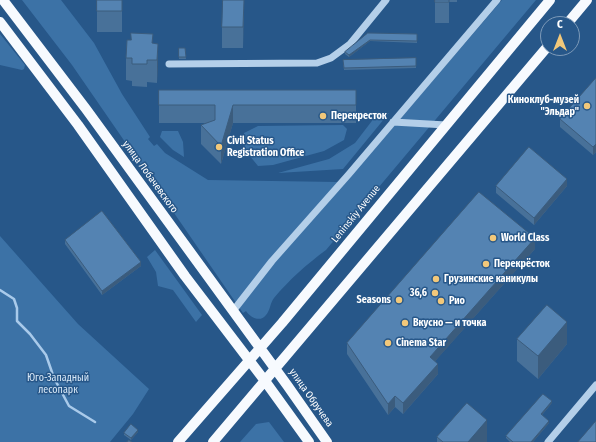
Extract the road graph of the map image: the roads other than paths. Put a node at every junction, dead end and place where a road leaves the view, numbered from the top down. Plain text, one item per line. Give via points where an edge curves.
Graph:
1 (4, 0) edge
2 (386, 0) edge
3 (498, 0) edge
4 (550, 0) edge
5 (587, 0) edge
6 (574, 16) edge
7 (0, 22) edge
8 (540, 55) edge
9 (169, 64) dead end
10 (393, 122) junction
11 (446, 125) junction
12 (233, 311) junction
13 (260, 348) junction
14 (250, 360) junction
15 (275, 369) junction
16 (265, 381) junction
17 (596, 385) edge
18 (178, 442) edge
19 (213, 442) edge
20 (309, 442) edge
21 (327, 442) edge
22 (548, 442) edge

1 - 12 main road, улица Лобачевского
2 - 9 street via 350,44 331,58 317,63
3 - 10 street
4 - 11 main road, Leninskiy Avenue
5 - 6 main road
7 - 14 main road via 78,125 185,276
8 - 15 main road
10 - 11 street
10 - 12 street
11 - 13 main road, Leninskiy Avenue
12 - 13 main road, улица Лобачевского
13 - 14 main road, Leninskiy Avenue
13 - 15 main road, улица Лобачевского
14 - 16 main road
14 - 18 main road, Leninskiy Avenue
15 - 16 main road
15 - 21 main road, улица Обручева
16 - 19 main road
16 - 20 main road
17 - 22 street

